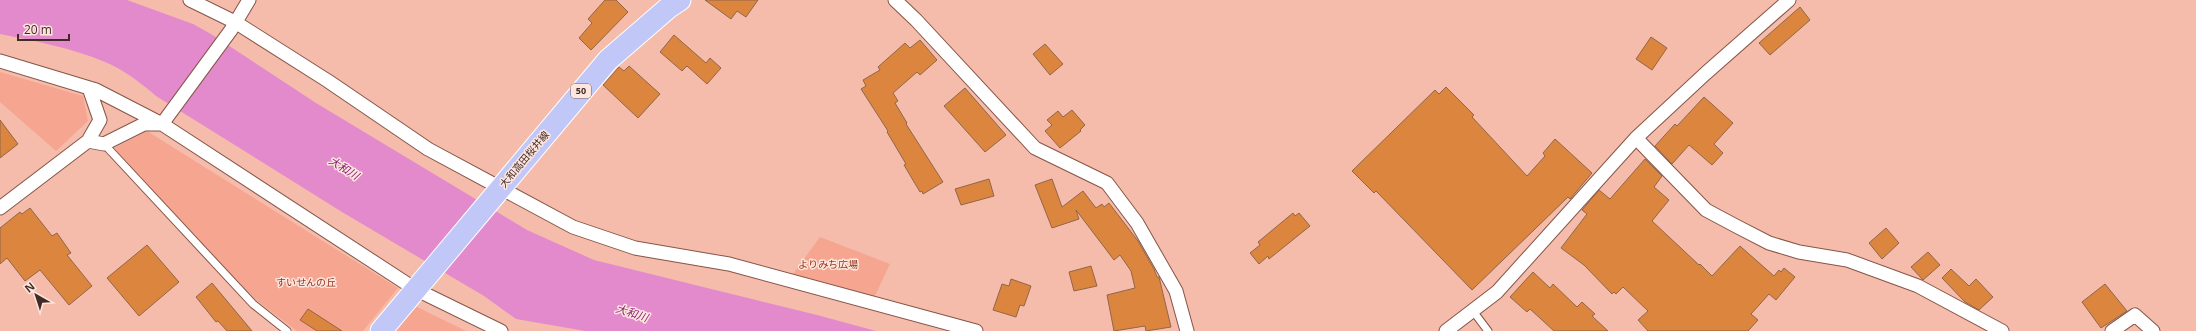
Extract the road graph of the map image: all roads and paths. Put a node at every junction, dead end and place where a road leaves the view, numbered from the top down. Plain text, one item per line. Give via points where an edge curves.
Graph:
1 (190, 0) edge
2 (249, 0) edge
3 (680, 0) edge
4 (895, 0) edge
5 (1789, 0) edge
6 (233, 26) junction
7 (0, 61) edge
8 (89, 88) junction
9 (165, 121) junction
10 (1636, 138) junction
11 (88, 141) junction
12 (104, 144) junction
13 (497, 191) junction
14 (0, 208) edge
15 (418, 285) junction
16 (1473, 311) junction
17 (287, 331) edge
18 (381, 331) edge
19 (501, 331) edge
20 (976, 331) edge
21 (1187, 331) edge
22 (1446, 331) edge
23 (1488, 331) edge
24 (2002, 331) edge
25 (2112, 331) edge
26 (2153, 331) edge

1 - 6 street
2 - 6 street
3 - 13 main road, 大和高田桜井線 / 50 via 608,60
4 - 21 street via 1035,148 1107,183 1137,223 1176,291
5 - 10 street
6 - 9 street
6 - 13 street via 328,81 428,149
7 - 8 street
8 - 9 street
8 - 11 street via 100,120
9 - 12 street via 144,124
9 - 15 street
10 - 16 street via 1497,292
10 - 24 street via 1706,210 1736,226 1769,243 1799,252 1847,260 1918,286
11 - 12 street
11 - 14 street
12 - 17 lane via 253,304
13 - 15 main road, 大和高田桜井線 / 50
13 - 20 street via 573,227 635,248 729,264
15 - 18 main road, 大和高田桜井線 / 50
15 - 19 street
16 - 22 street
16 - 23 lane
25 - 26 street via 2134,315

